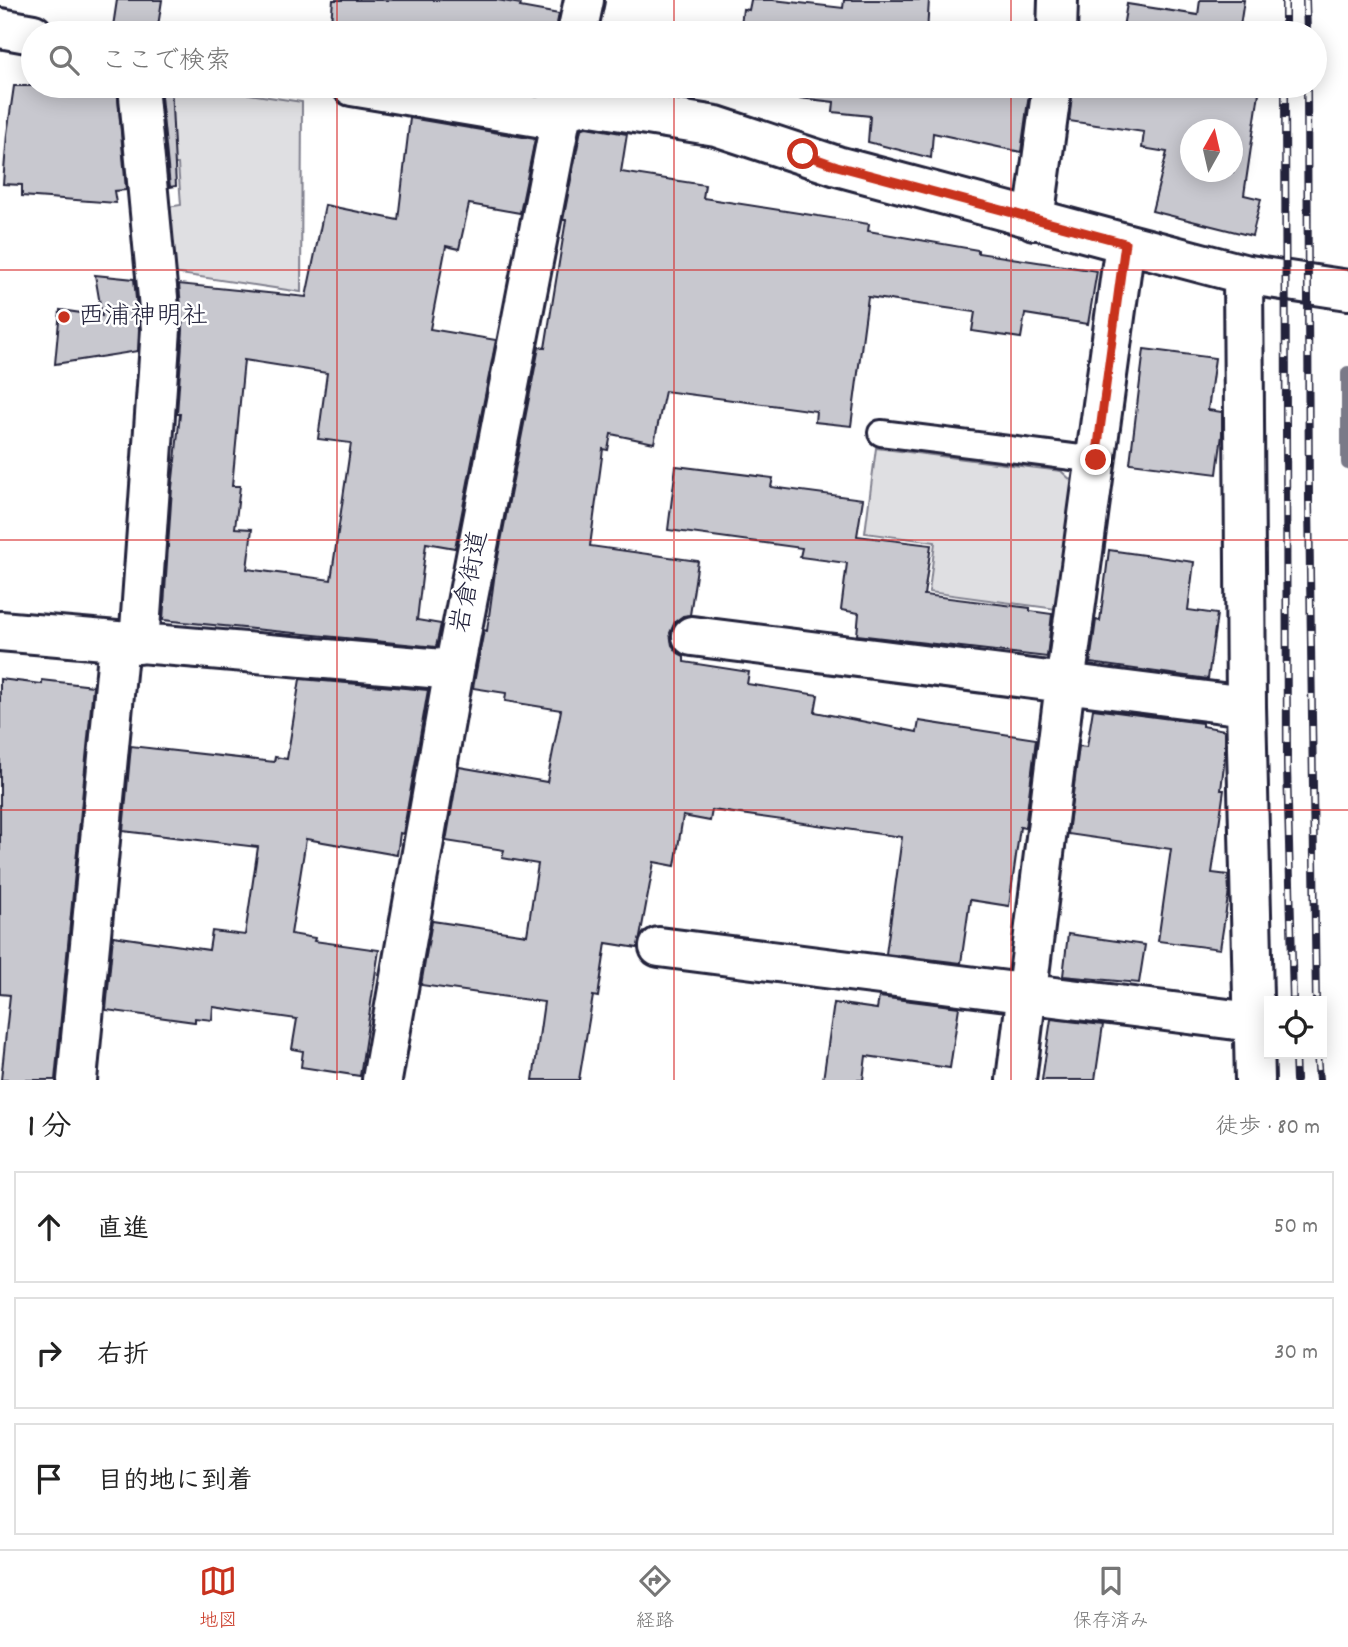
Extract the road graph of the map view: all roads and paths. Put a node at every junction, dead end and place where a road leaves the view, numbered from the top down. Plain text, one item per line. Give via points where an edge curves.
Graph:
1 (584, 0) edge
2 (1058, 0) edge
3 (580, 21) edge
4 (1057, 21) edge
5 (0, 28) edge
6 (21, 32) edge
7 (139, 98) edge
8 (424, 98) edge
9 (1050, 98) edge
10 (565, 99) edge
11 (1034, 220) junction
12 (1125, 243) junction
13 (1243, 274) junction
14 (1348, 290) edge
15 (881, 433) dead end
16 (1096, 460) junction
17 (0, 631) edge
18 (692, 636) dead end
19 (129, 643) junction
20 (454, 670) junction
21 (1065, 684) junction
22 (1246, 706) junction
23 (659, 947) dead end
24 (1026, 994) junction
25 (1252, 1022) junction
26 (77, 1080) edge
27 (382, 1080) edge
28 (1016, 1080) edge
29 (1255, 1080) edge

1 - 3 street
2 - 4 street
5 - 6 street
7 - 19 street via 161,329
8 - 10 street via 538,117
9 - 11 street
10 - 11 street via 716,126 837,166
10 - 20 street, 岩倉街道
11 - 12 street
12 - 13 street
12 - 16 street
13 - 14 street
13 - 22 street
15 - 16 lane
16 - 21 street
17 - 19 street
18 - 21 street
19 - 20 street
19 - 26 street
20 - 27 street, 岩倉街道
21 - 22 street
21 - 24 street
22 - 25 street
23 - 24 street
24 - 25 street
24 - 28 street
25 - 29 street

